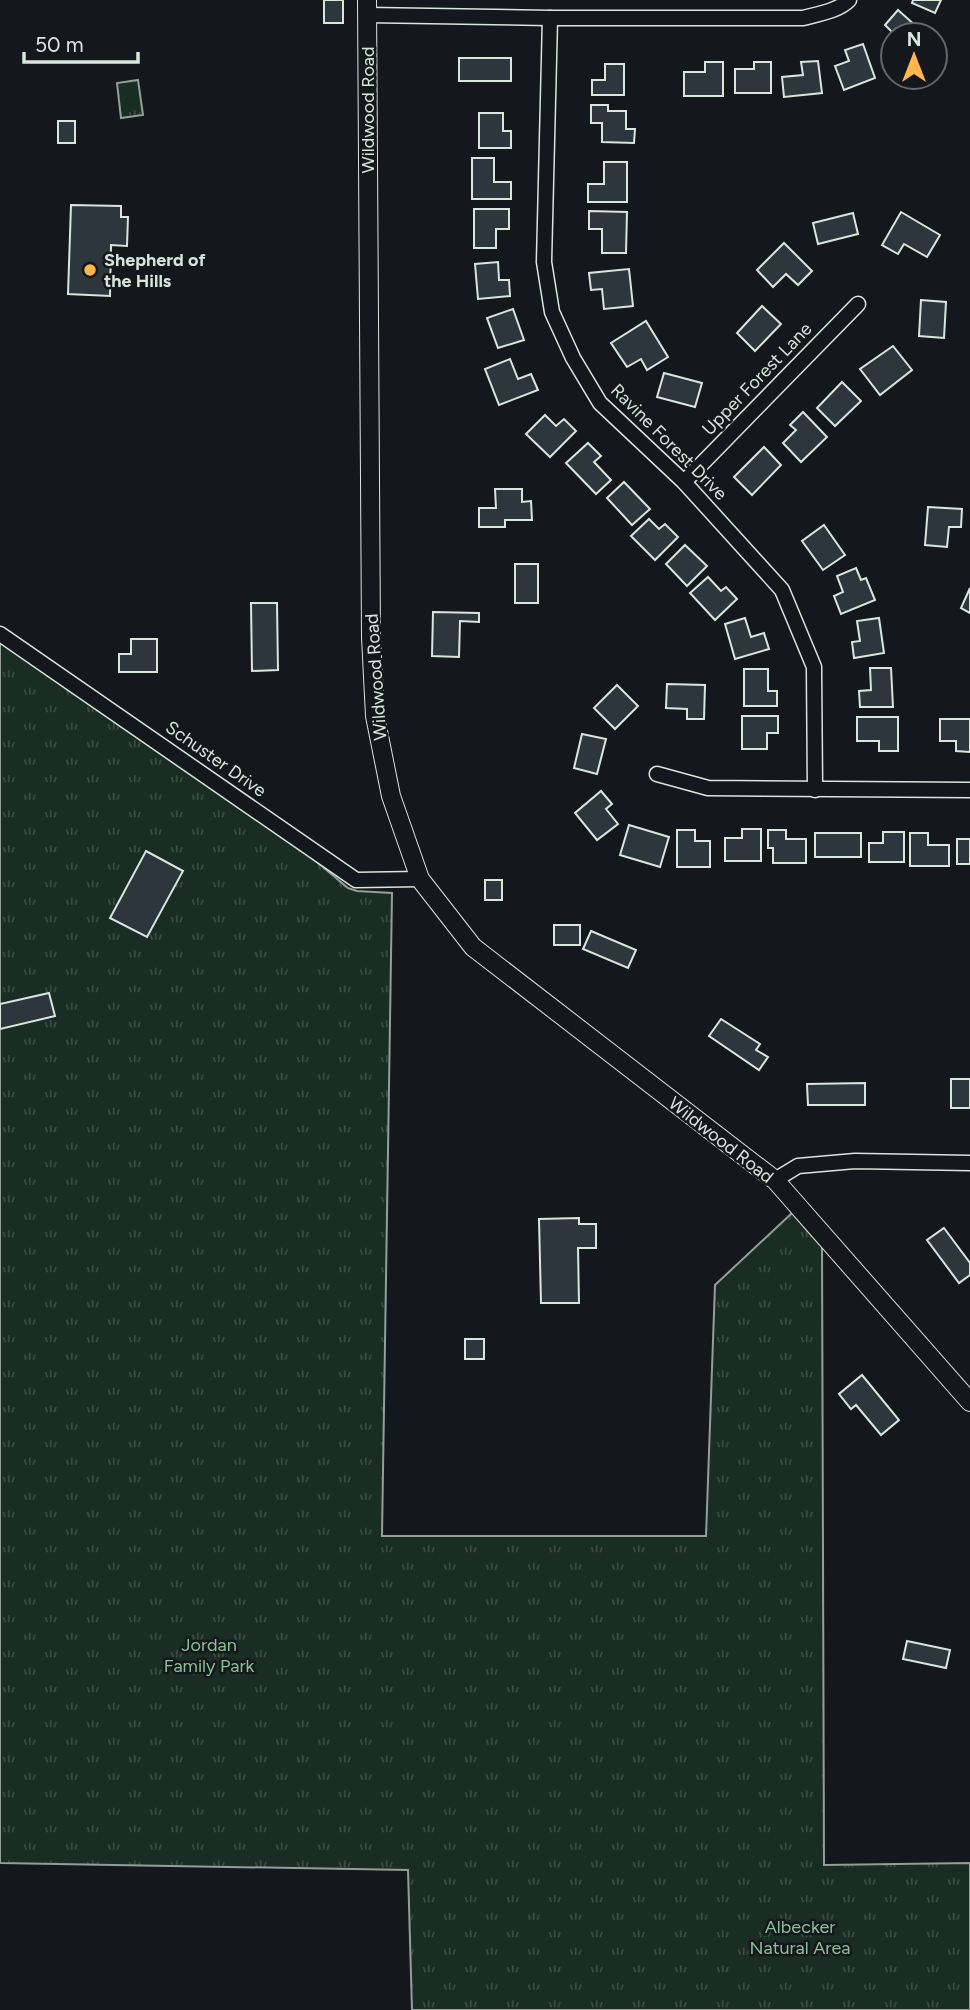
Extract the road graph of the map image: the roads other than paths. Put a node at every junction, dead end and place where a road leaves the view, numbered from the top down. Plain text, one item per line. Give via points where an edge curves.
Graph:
1 (849, 0) edge
2 (367, 7) edge
3 (550, 18) junction
4 (859, 304) dead end
5 (684, 482) junction
6 (0, 634) edge
7 (657, 774) dead end
8 (815, 790) junction
9 (970, 790) edge
10 (420, 879) junction
11 (970, 1163) edge
12 (775, 1180) junction
13 (970, 1402) edge

1 - 3 street via 803,18
2 - 3 street
2 - 10 street, Wildwood Road via 375,703 391,796
3 - 5 street, Ravine Forest Drive via 544,262 552,312 600,403
4 - 5 street, Upper Forest Lane
5 - 8 street, Ravine Forest Drive via 782,590 814,667
6 - 10 street, Schuster Drive via 356,880
7 - 8 street via 708,788
8 - 9 street
10 - 12 street, Wildwood Road via 473,947
11 - 12 street via 855,1161 798,1166
12 - 13 street, Wildwood Road

